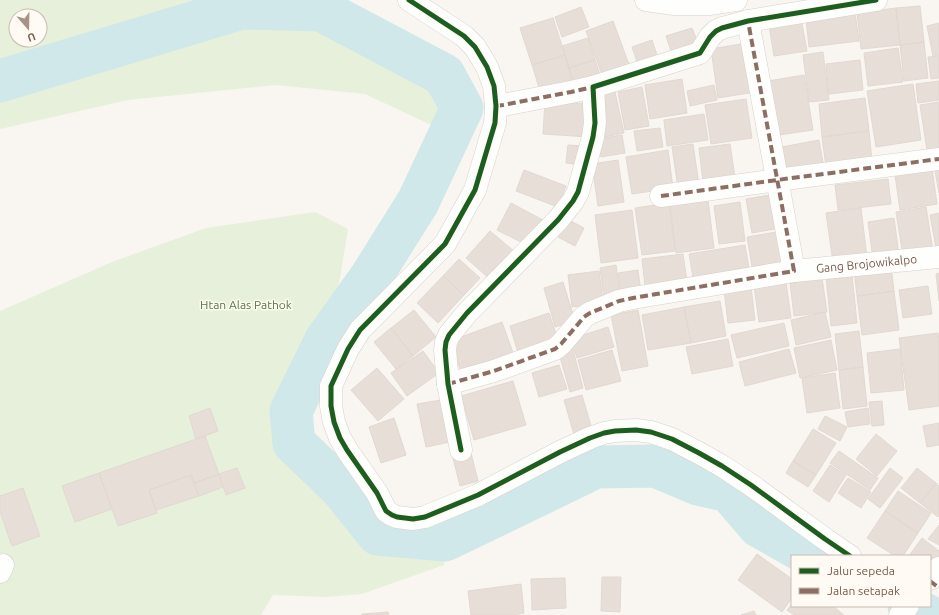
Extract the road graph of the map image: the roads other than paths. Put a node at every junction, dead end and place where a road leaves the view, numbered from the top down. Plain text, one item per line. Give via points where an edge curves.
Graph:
1 (410, 0) edge
2 (646, 0) edge
3 (736, 0) edge
4 (876, 0) edge
5 (748, 21) junction
6 (593, 87) junction
7 (496, 106) junction
8 (939, 159) edge
9 (777, 180) junction
10 (661, 196) dead end
11 (939, 257) edge
12 (794, 271) junction
13 (448, 384) junction
14 (460, 450) dead end
15 (848, 555) edge
16 (939, 568) edge
17 (931, 579) edge
18 (931, 581) edge
19 (939, 588) edge
20 (907, 607) edge
21 (900, 615) edge

1 - 7 street via 464,36 474,47 488,67 494,86
2 - 3 street via 674,4 709,4
4 - 5 street
5 - 6 street via 716,31 700,53
5 - 9 street
6 - 7 street
6 - 13 street via 595,128 578,192 558,220 467,312 449,334 445,350
7 - 15 street via 495,123 475,190 445,244 360,330 331,386 331,406 340,438 386,511 396,517 425,517 478,495 604,432 636,430 672,439 705,456
8 - 9 street
9 - 10 street
9 - 12 street
11 - 12 street, Gang Brojowikalpo
12 - 13 street, Gang Brojowikalpo via 619,301 584,316 555,349
13 - 14 street
16 - 17 street
18 - 19 street
20 - 21 street

